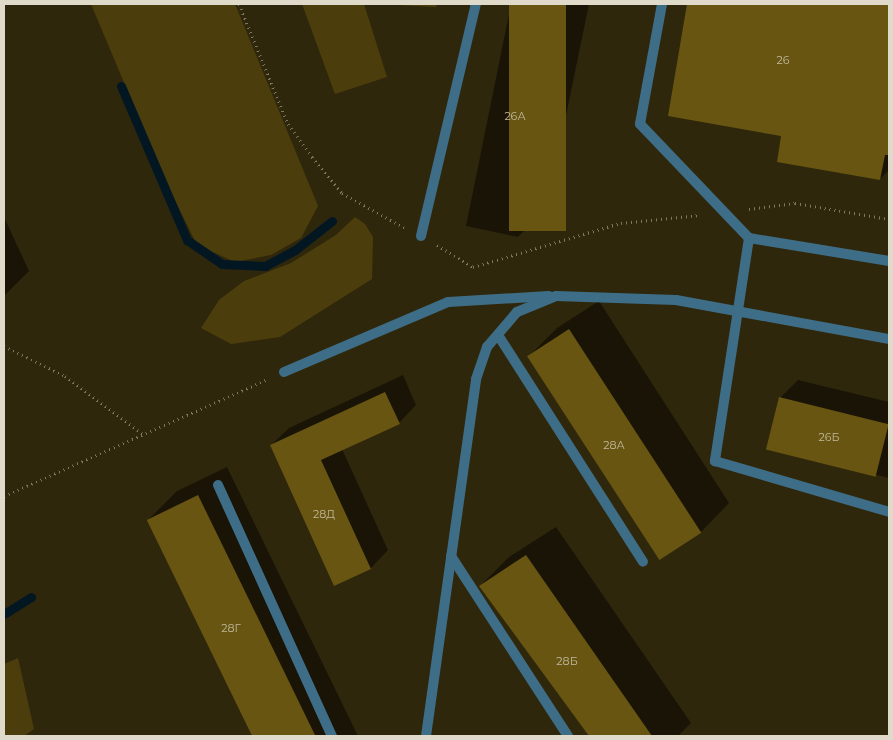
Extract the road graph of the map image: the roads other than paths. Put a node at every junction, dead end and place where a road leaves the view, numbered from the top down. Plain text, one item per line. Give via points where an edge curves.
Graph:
1 (476, 4) edge
2 (662, 4) edge
3 (421, 236) road end
4 (749, 238) junction
5 (889, 262) edge
6 (556, 296) junction
7 (738, 311) junction
8 (498, 335) junction
9 (889, 339) edge
10 (284, 372) road end
11 (218, 485) dead end
12 (889, 512) edge
13 (452, 556) junction
14 (643, 562) dead end
15 (332, 736) edge
16 (426, 736) edge
17 (568, 736) edge

1 - 3 street
2 - 4 street via 640,124
4 - 5 street
4 - 7 street
6 - 7 street via 676,300
6 - 8 street via 517,312
6 - 10 street via 448,302
7 - 9 street
7 - 12 street via 715,461
8 - 13 street via 487,347 476,379
8 - 14 street
11 - 15 street
13 - 16 street
13 - 17 street

